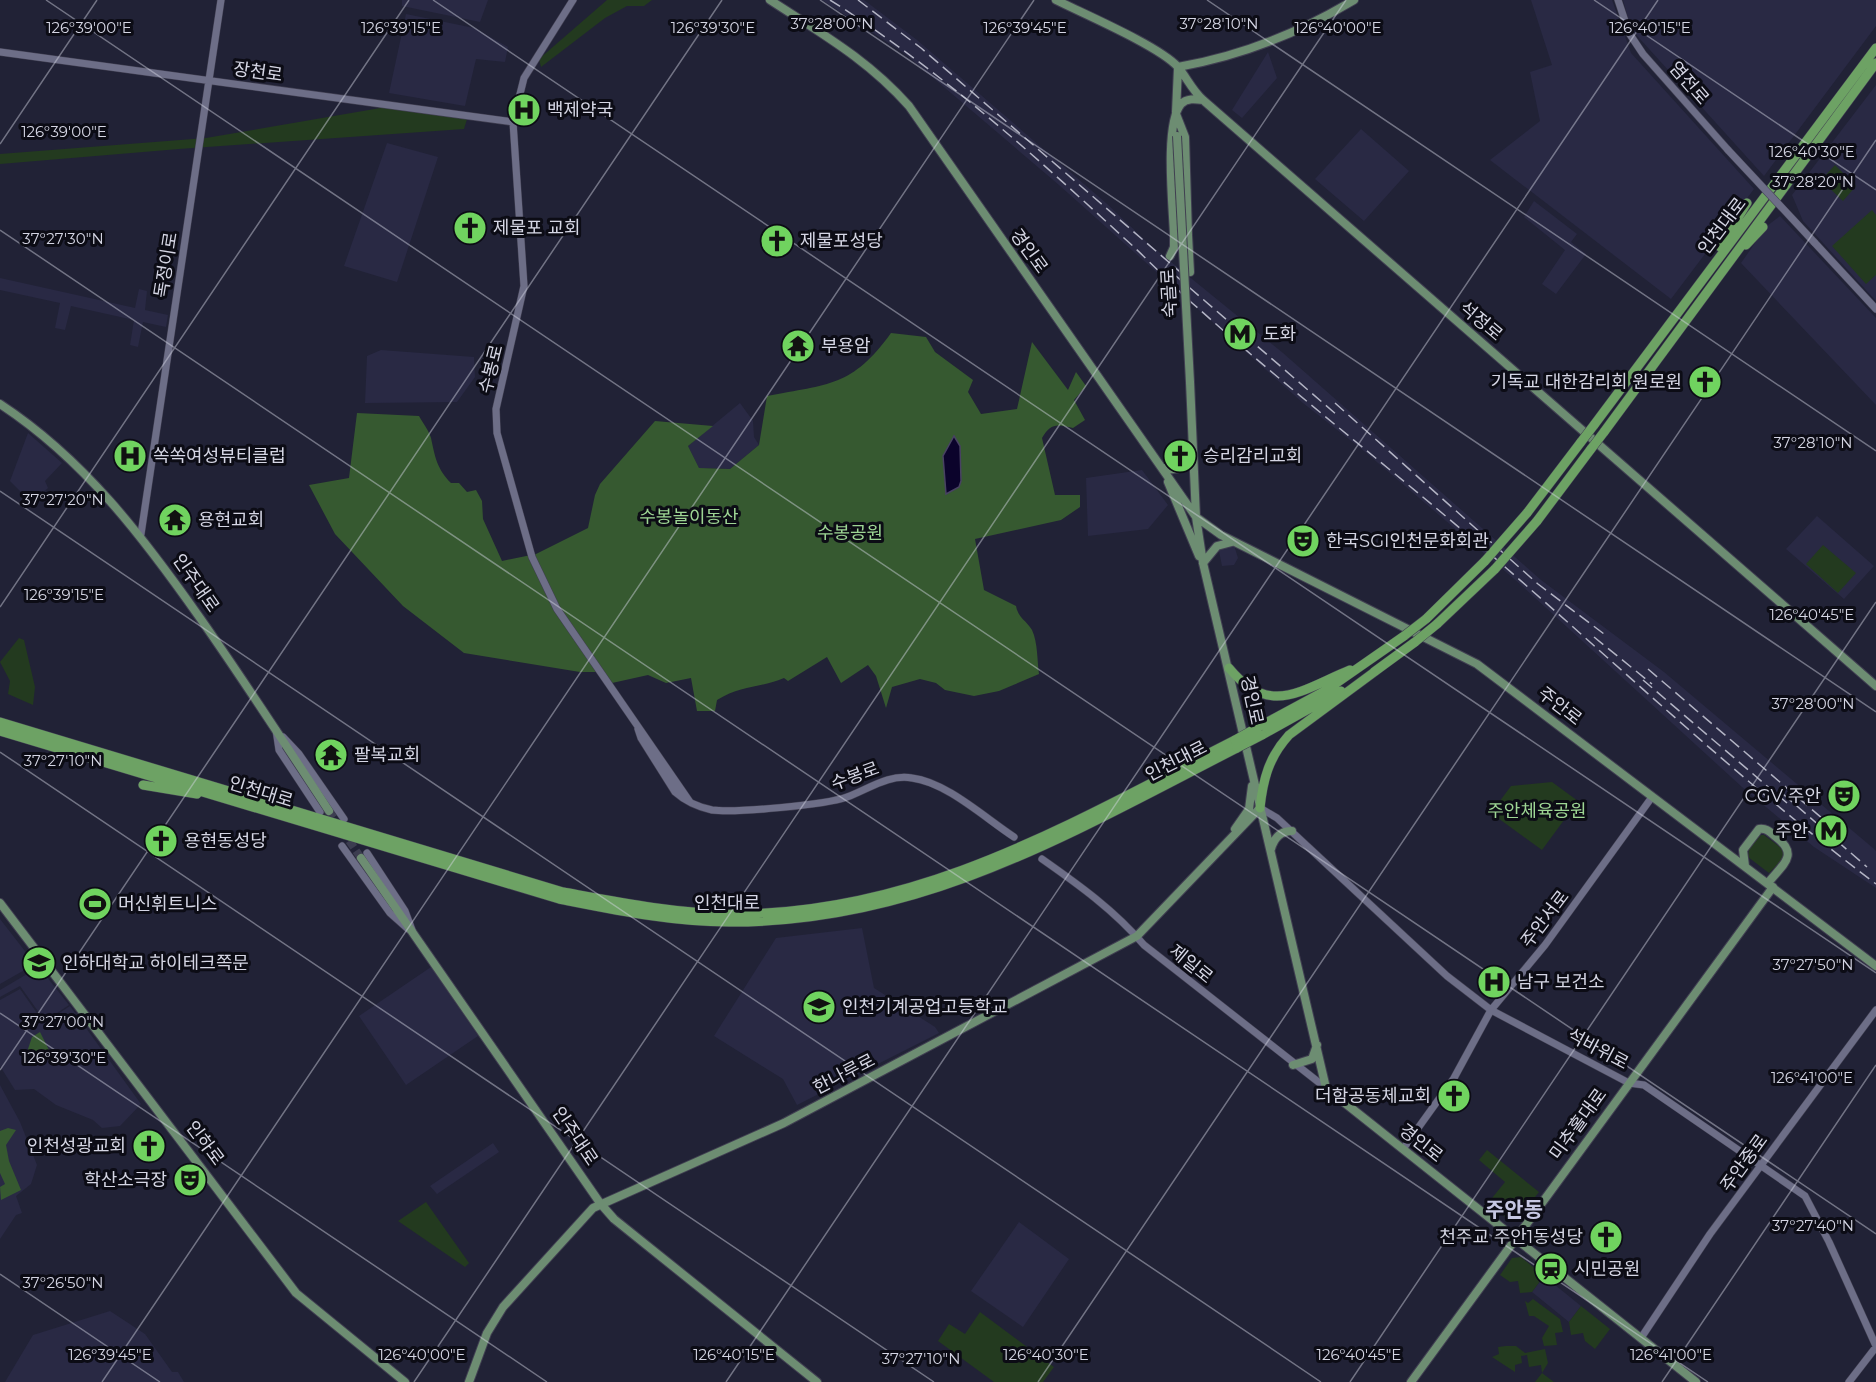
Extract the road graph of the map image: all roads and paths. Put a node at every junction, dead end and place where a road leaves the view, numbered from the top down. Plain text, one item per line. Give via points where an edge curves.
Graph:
1 (221, 0) edge
2 (573, 0) edge
3 (770, 0) edge
4 (1056, 0) edge
5 (1354, 0) edge
6 (1618, 0) edge
7 (1876, 48) edge
8 (0, 52) edge
9 (1876, 63) edge
10 (1178, 67) junction
11 (209, 81) junction
12 (1203, 100) junction
13 (1176, 114) junction
14 (513, 122) junction
15 (1747, 203) dead end
16 (1763, 227) dead end
17 (1174, 235) junction
18 (1188, 235) junction
19 (1170, 256) dead end
20 (1190, 272) dead end
21 (1692, 301) junction
22 (1876, 309) edge
23 (0, 404) edge
24 (1193, 452) junction
25 (1162, 468) junction
26 (1196, 517) junction
27 (141, 534) junction
28 (1235, 542) junction
29 (1203, 563) junction
30 (1371, 661) junction
31 (1229, 668) junction
32 (1377, 670) junction
33 (1876, 686) edge
34 (0, 722) edge
35 (276, 730) junction
36 (0, 731) edge
37 (1261, 731) junction
38 (1236, 744) junction
39 (1253, 779) junction
40 (143, 785) dead end
41 (210, 794) junction
42 (1652, 797) junction
43 (1260, 808) junction
44 (329, 811) tunnel mouth
45 (320, 812) tunnel mouth
46 (344, 819) dead end
47 (1292, 831) junction
48 (1014, 837) dead end
49 (342, 846) dead end
50 (1223, 846) junction
51 (1271, 852) junction
52 (364, 856) tunnel mouth
53 (1042, 859) dead end
54 (1745, 866) junction
55 (1771, 885) junction
56 (0, 903) edge
57 (412, 932) junction
58 (1137, 936) junction
59 (1876, 966) edge
60 (1491, 1010) junction
61 (1876, 1010) edge
62 (1317, 1045) junction
63 (1293, 1065) junction
64 (1629, 1083) junction
65 (1326, 1088) junction
66 (1403, 1149) junction
67 (1761, 1165) junction
68 (600, 1203) junction
69 (1516, 1239) junction
70 (1641, 1338) junction
71 (1876, 1346) edge
72 (405, 1382) edge
73 (469, 1382) edge
74 (817, 1382) edge
75 (1411, 1382) edge
76 (1696, 1382) edge
77 (1850, 1382) edge

1 - 11 street, 독정이로
2 - 14 street, 수봉로 via 524,78
3 - 25 main road, 경인로 via 857,57 909,106
4 - 10 main road, 석정로 via 1153,49
5 - 10 main road via 1283,38
6 - 22 street, 염전로, bridge via 1629,33 1643,54
7 - 21 highway, 인천대로
8 - 11 street, 장천로
9 - 21 highway, 인천대로
10 - 12 main road, 석정로 via 1191,90
10 - 13 main road, 숙골로
11 - 14 street, 장천로
11 - 27 street, 독정이로
12 - 13 main road via 1183,102
12 - 33 main road, 석정로
13 - 17 main road via 1171,136
13 - 18 main road via 1185,137
13 - 24 main road, 숙골로, bridge
14 - 48 street, 수봉로 via 525,286 496,409 497,433 532,557 557,609 637,726 675,792 690,802 722,811 828,802 889,780 910,777 937,785
15 - 21 highway
16 - 21 highway
17 - 18 main road
17 - 19 main road
18 - 20 main road
21 - 30 highway, 인천대로, bridge via 1485,561 1426,619
21 - 32 highway, 인천대로, bridge via 1604,432 1537,521 1495,569 1437,624
23 - 27 main road, 인주대로 via 56,444
24 - 25 main road via 1186,466
24 - 26 main road, 숙골로
25 - 26 main road, 경인로
25 - 29 main road
26 - 28 main road, 주안로
26 - 29 main road, 경인로
27 - 35 main road, 인주대로
28 - 29 main road via 1216,546
28 - 42 main road, 주안로 via 1455,651 1496,677
29 - 31 main road, 경인로
30 - 31 highway via 1302,691 1272,697 1242,684
30 - 37 highway, 인천대로
31 - 39 main road, 경인로
32 - 37 highway, 인천대로
32 - 43 highway via 1279,746 1263,780
34 - 38 highway, 인천대로 via 563,892 651,908 729,914 793,911 868,899 942,879 1028,845
35 - 44 main road, 인주대로
35 - 45 street via 279,750
35 - 46 street via 299,754
36 - 41 highway, 인천대로
37 - 38 highway, 인천대로, bridge
38 - 41 highway, 인천대로 via 1033,852 947,886 836,914 728,922 652,917 558,899
39 - 43 main road, 경인로
39 - 50 main road via 1249,809
40 - 41 highway
42 - 54 main road, 주안로
42 - 60 street, 주안서로 via 1545,945
43 - 47 street, 석바위로
43 - 50 main road, 한나루로
43 - 51 main road, 경인로
47 - 51 main road via 1279,834
47 - 60 street, 석바위로 via 1447,976
49 - 57 street via 390,913
50 - 58 main road, 한나루로
51 - 62 main road, 경인로
52 - 57 main road, 인주대로
53 - 58 street, 제일로 via 1086,890
54 - 55 main road, 주안로
54 - 55 main road via 1743,850 1760,829 1766,829 1789,851
55 - 59 main road, 주안로
55 - 64 main road, 미추홀대로
56 - 72 main road, 인하로 via 296,1293
57 - 68 main road, 인주대로
58 - 63 street, 제일로
58 - 68 main road, 한나루로 via 784,1123
60 - 64 street, 석바위로
60 - 66 street, 주안서로 via 1454,1078
61 - 67 street, 주안중로
62 - 63 main road via 1312,1059
62 - 65 main road, 경인로
63 - 65 street, 제일로
64 - 67 street, 석바위로 via 1644,1085
64 - 69 main road, 미추홀대로
65 - 66 main road, 경인로
66 - 69 main road, 경인로
67 - 70 street, 주안중로
67 - 71 street, 석바위로 via 1810,1202
68 - 73 main road, 한나루로 via 586,1213 503,1307 487,1334
68 - 74 main road, 인주대로 via 614,1219
69 - 70 main road, 경인로
69 - 75 main road, 미추홀대로
70 - 76 main road, 경인로
71 - 77 street

